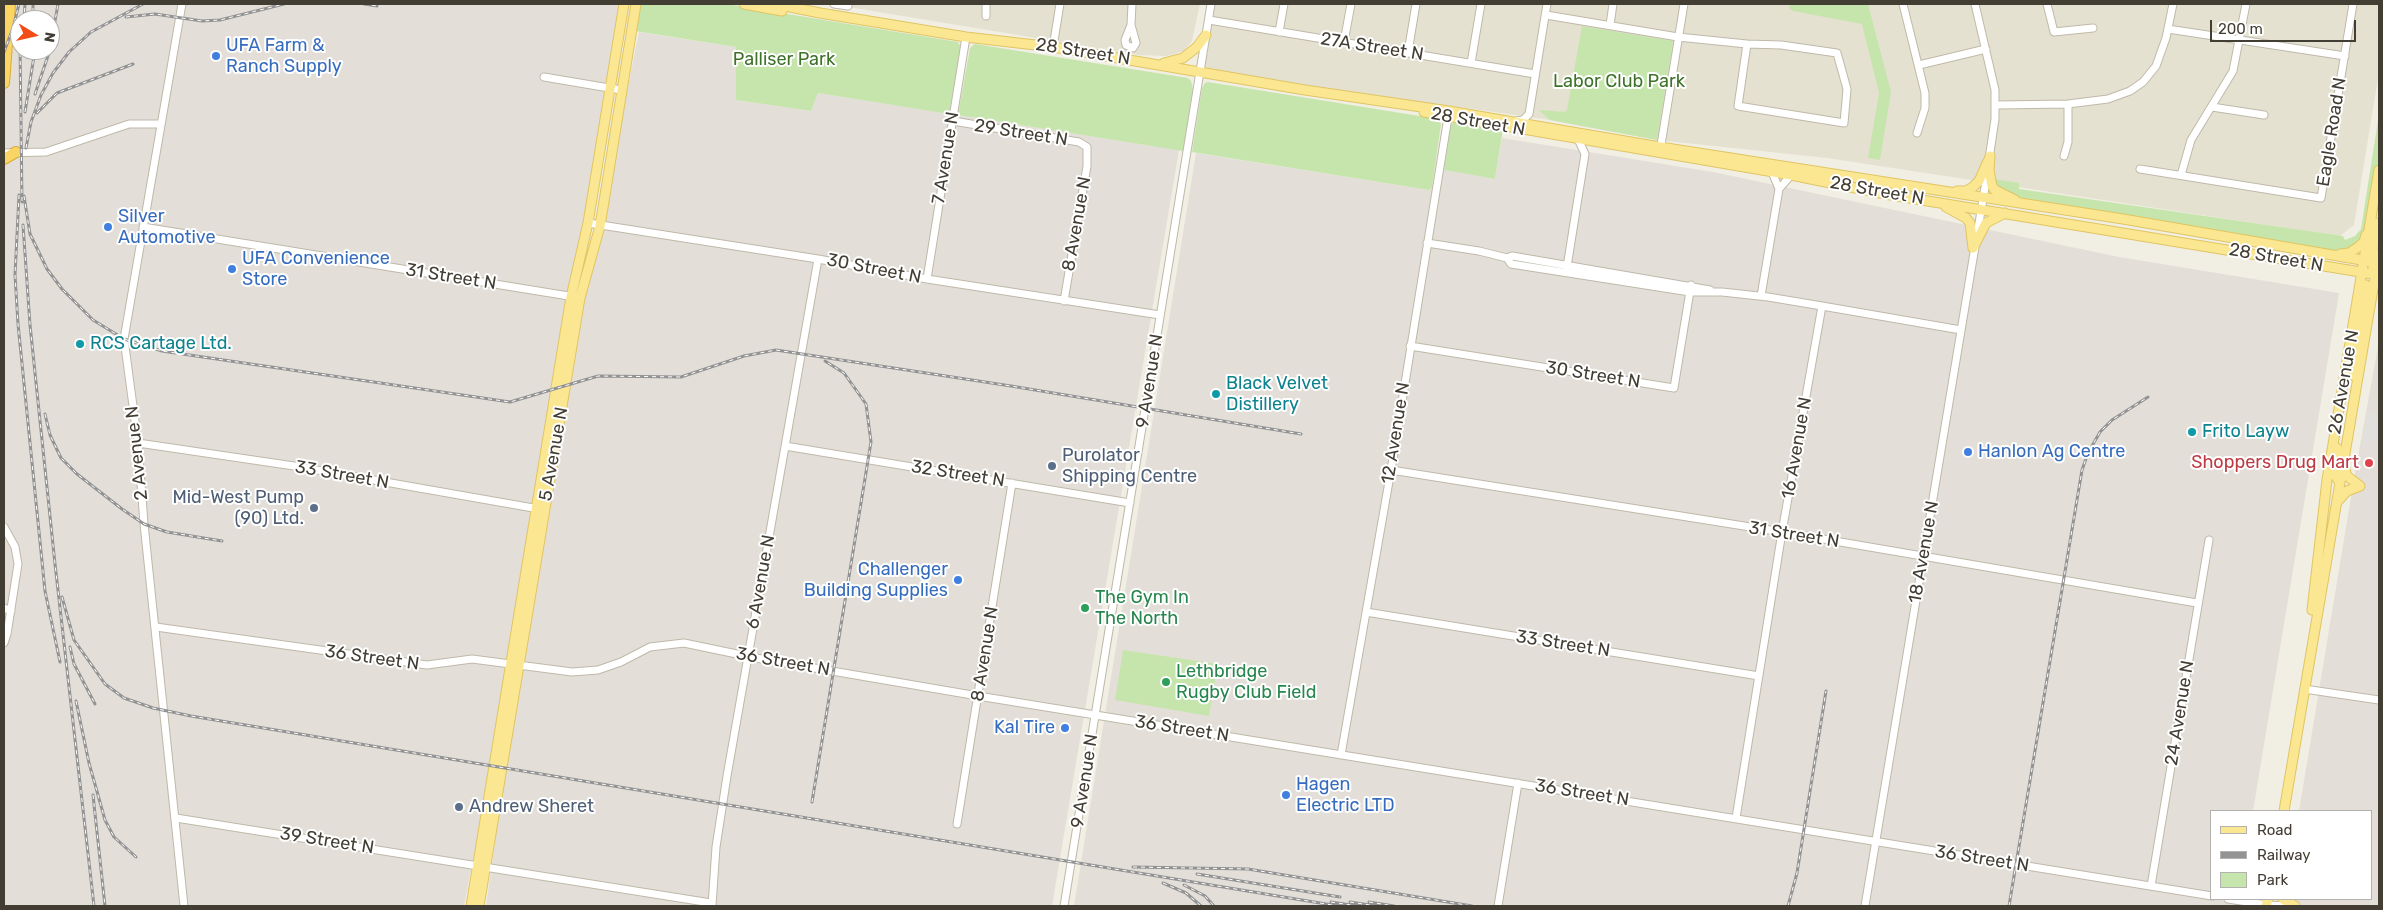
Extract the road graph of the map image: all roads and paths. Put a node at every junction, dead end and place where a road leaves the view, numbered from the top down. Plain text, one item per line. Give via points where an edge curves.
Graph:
1 (10, 4) edge
2 (182, 4) edge
3 (624, 4) edge
4 (636, 4) edge
5 (744, 4) edge
6 (775, 4) edge
7 (834, 4) edge
8 (848, 4) edge
9 (986, 4) edge
10 (1060, 4) edge
11 (1132, 4) edge
12 (1211, 4) edge
13 (1284, 4) edge
14 (1350, 4) edge
15 (1416, 4) edge
16 (1481, 4) edge
17 (1548, 4) edge
18 (1613, 4) edge
19 (1684, 4) edge
20 (1903, 4) edge
21 (1975, 4) edge
22 (2047, 4) edge
23 (2173, 4) edge
24 (2246, 4) edge
25 (2353, 4) edge
26 (820, 13) junction
27 (1546, 14) junction
28 (986, 16) dead end
29 (1209, 20) junction
30 (1131, 25) dead end
31 (1610, 25) junction
32 (2093, 28) dead end
33 (2168, 29) junction
34 (1280, 32) junction
35 (1206, 35) junction
36 (966, 37) junction
37 (1678, 37) junction
38 (2239, 40) junction
39 (1344, 42) junction
40 (1747, 44) junction
41 (1053, 47) junction
42 (1986, 48) junction
43 (1408, 52) junction
44 (2345, 56) junction
45 (1159, 64) junction
46 (1471, 64) junction
47 (1919, 65) junction
48 (1200, 71) junction
49 (1535, 74) junction
50 (544, 77) dead end
51 (4, 83) edge
52 (611, 88) junction
53 (621, 90) junction
54 (2068, 104) junction
55 (1996, 105) junction
56 (2212, 107) junction
57 (1529, 112) junction
58 (1448, 114) junction
59 (2264, 115) dead end
60 (953, 121) junction
61 (1511, 121) junction
62 (161, 124) junction
63 (1549, 127) junction
64 (1917, 133) dead end
65 (1578, 139) junction
66 (1597, 143) junction
67 (1087, 147) joint
68 (1660, 150) junction
69 (16, 152) junction
70 (4, 153) edge
71 (1585, 154) junction
72 (1990, 156) junction
73 (2064, 156) dead end
74 (4, 159) edge
75 (2140, 169) dead end
76 (2379, 170) edge
77 (1772, 172) junction
78 (1790, 175) junction
79 (2181, 175) junction
80 (1779, 189) junction
81 (1942, 191) junction
82 (2379, 192) edge
83 (1885, 194) junction
84 (1982, 198) junction
85 (1931, 201) junction
86 (2025, 205) junction
87 (1980, 209) junction
88 (2068, 210) junction
89 (2006, 213) junction
90 (2372, 216) junction
91 (588, 223) junction
92 (600, 226) junction
93 (143, 227) junction
94 (1427, 243) junction
95 (1973, 248) junction
96 (2328, 255) junction
97 (818, 259) junction
98 (2288, 260) junction
99 (2373, 267) edge
100 (1566, 269) junction
101 (2342, 269) junction
102 (926, 280) junction
103 (2379, 286) edge
104 (1690, 289) junction
105 (2373, 295) junction
106 (1761, 296) junction
107 (576, 298) junction
108 (1064, 301) junction
109 (2357, 303) junction
110 (1822, 306) junction
111 (1160, 316) junction
112 (1961, 330) junction
113 (1410, 346) junction
114 (2342, 394) junction
115 (2352, 413) junction
116 (138, 443) junction
117 (785, 446) junction
118 (2344, 462) junction
119 (1390, 470) junction
120 (1012, 483) junction
121 (2340, 483) junction
122 (1130, 503) junction
123 (2337, 503) junction
124 (541, 509) junction
125 (4, 527) edge
126 (1782, 532) junction
127 (2209, 540) dead end
128 (1923, 556) junction
129 (2197, 603) junction
130 (4, 608) edge
131 (8, 612) edge
132 (1366, 612) junction
133 (156, 627) junction
134 (4, 643) edge
135 (748, 655) junction
136 (2310, 656) junction
137 (515, 665) junction
138 (1759, 676) junction
139 (2304, 689) junction
140 (978, 696) junction
141 (2379, 700) edge
142 (1096, 714) junction
143 (1341, 755) junction
144 (1518, 783) junction
145 (2284, 810) edge
146 (176, 818) junction
147 (1736, 818) junction
148 (957, 824) dead end
149 (1875, 841) junction
150 (482, 866) junction
151 (2152, 886) junction
152 (2210, 896) edge
153 (2236, 900) edge
154 (711, 904) edge
155 (2267, 904) edge
156 (184, 906) edge
157 (471, 906) edge
158 (479, 906) edge
159 (1064, 906) edge
160 (1498, 906) edge
161 (1864, 906) edge
162 (2289, 906) edge

1 - 51 highway
2 - 62 street, 2 Avenue N
3 - 52 main road, 5 Avenue N
4 - 53 main road, 5 Avenue N
5 - 26 main road, 28 Street N
6 - 26 main road, 28 Street N
7 - 8 street
9 - 28 street
10 - 41 street
11 - 30 street
12 - 29 street, 9 Avenue N
13 - 34 street
14 - 39 street
15 - 43 street
16 - 46 street
17 - 27 street
18 - 31 street
19 - 37 street
20 - 47 street
21 - 42 street, 18 Avenue N
22 - 32 street via 2054,32
23 - 33 street
24 - 38 street
25 - 44 street, Eagle Road N
26 - 36 main road, 28 Street N
27 - 31 street
27 - 49 street
29 - 34 street, 27A Street N
29 - 35 street, 9 Avenue N
31 - 37 street
33 - 38 street
33 - 54 street via 2158,61 2143,82 2114,98
34 - 39 street, 27A Street N
35 - 45 main road via 1183,58
35 - 48 street, 9 Avenue N
36 - 41 main road, 28 Street N
36 - 60 street, 7 Avenue N
37 - 40 street
37 - 68 street
38 - 44 street
38 - 56 street via 2233,71
39 - 43 street, 27A Street N
40 - 40 street via 1837,53 1847,89 1844,123 1738,106
41 - 45 main road, 28 Street N
42 - 47 street
42 - 55 street, 18 Avenue N
43 - 46 street, 27A Street N
44 - 79 street, Eagle Road N via 2321,198
45 - 48 main road, 28 Street N
46 - 49 street, 27A Street N
47 - 64 street via 1926,100
48 - 58 main road, 28 Street N
48 - 111 street, 9 Avenue N
49 - 57 street
50 - 52 street
52 - 53 street
52 - 91 main road, 5 Avenue N
53 - 92 main road, 5 Avenue N
54 - 55 street
54 - 73 street via 2068,142
55 - 72 street, 18 Avenue N
56 - 59 street
56 - 79 street via 2190,141
57 - 61 street via 1523,120
57 - 63 street via 1536,121
58 - 61 main road, 28 Street N
58 - 65 main road, 28 Street N
58 - 94 street, 12 Avenue N
60 - 67 street, 29 Street N via 1078,142
60 - 102 street, 7 Avenue N
61 - 63 main road, 28 Street N
62 - 69 street via 130,124 46,152
62 - 93 street, 2 Avenue N
63 - 68 main road, 28 Street N
65 - 66 main road, 28 Street N
65 - 71 street
66 - 68 main road, 28 Street N
66 - 71 street
67 - 108 street, 8 Avenue N via 1087,166
68 - 77 main road, 28 Street N
68 - 81 main road, 28 Street N
69 - 70 street
69 - 74 highway
71 - 100 street
72 - 81 main road via 1972,187 1966,191
72 - 84 street, 18 Avenue N
72 - 86 main road via 1992,186
75 - 79 street, Eagle Road N
76 - 90 main road, 26 Avenue N
77 - 78 main road, 28 Street N
77 - 80 street
78 - 80 street
78 - 83 main road, 28 Street N
80 - 106 street
81 - 84 main road, 28 Street N
82 - 99 main road
83 - 84 main road via 1975,201
83 - 85 main road, 28 Street N
84 - 86 main road, 28 Street N
84 - 87 street, 18 Avenue N
85 - 87 main road, 28 Street N
85 - 95 main road via 1966,218 1970,223
86 - 88 main road, 28 Street N
87 - 88 main road via 1995,206
87 - 89 main road, 28 Street N
87 - 95 street, 18 Avenue N
88 - 96 main road, 28 Street N
89 - 95 main road via 1986,224
89 - 98 main road, 28 Street N
90 - 96 main road via 2364,242 2358,248 2349,253
90 - 99 main road, 26 Avenue N
91 - 92 street, 30 Street N
91 - 107 main road, 5 Avenue N
92 - 97 street, 30 Street N
92 - 107 main road, 5 Avenue N
93 - 107 street, 31 Street N
93 - 116 street, 2 Avenue N via 124,339
94 - 100 street via 1507,258 1510,264
94 - 113 street, 12 Avenue N
95 - 112 street, 18 Avenue N
96 - 99 main road, 28 Street N
97 - 102 street, 30 Street N
97 - 117 street, 6 Avenue N
98 - 99 main road
98 - 101 main road, 28 Street N
99 - 101 main road, 28 Street N
99 - 105 main road, 26 Avenue N
99 - 109 main road, 26 Avenue N
99 - 115 main road via 2355,362
100 - 104 street
101 - 109 main road via 2356,283
102 - 108 street, 30 Street N
103 - 105 main road
104 - 106 street
104 - 113 street, 30 Street N via 1674,388
105 - 115 main road, 26 Avenue N
106 - 110 street
107 - 124 main road, 5 Avenue N
108 - 111 street, 30 Street N
109 - 114 main road, 26 Avenue N
110 - 112 street
110 - 126 street, 16 Avenue N
111 - 122 street, 9 Avenue N
112 - 128 street, 18 Avenue N
113 - 119 street, 12 Avenue N
114 - 121 main road via 2335,475
114 - 136 main road, 26 Avenue N via 2325,491
115 - 118 main road, 26 Avenue N
116 - 124 street, 33 Street N via 294,466
116 - 133 street, 2 Avenue N
117 - 120 street, 32 Street N
117 - 135 street, 6 Avenue N
118 - 121 main road, 26 Avenue N
118 - 123 main road via 2347,476 2360,486 2347,491
119 - 126 street, 31 Street N
119 - 132 street, 12 Avenue N
120 - 122 street, 32 Street N
120 - 140 street, 8 Avenue N
121 - 123 main road, 26 Avenue N
122 - 142 street, 9 Avenue N
123 - 136 main road, 26 Avenue N
124 - 137 main road, 5 Avenue N
125 - 131 street via 18,558
126 - 128 street, 31 Street N
126 - 138 street, 16 Avenue N
127 - 129 street, 24 Avenue N
128 - 129 street, 31 Street N
128 - 149 street, 18 Avenue N
129 - 151 street, 24 Avenue N
130 - 131 street
131 - 134 street
132 - 138 street, 33 Street N
132 - 143 street, 12 Avenue N
133 - 137 street, 36 Street N via 427,666 472,659
133 - 146 street, 2 Avenue N
135 - 137 street, 36 Street N via 684,643 650,647 598,670 572,672
135 - 140 street, 36 Street N
135 - 154 street, 6 Avenue N via 718,838
136 - 139 main road, 26 Avenue N
137 - 150 main road, 5 Avenue N
138 - 147 street, 16 Avenue N
139 - 141 street
139 - 145 main road, 26 Avenue N
140 - 142 street, 36 Street N
140 - 148 street, 8 Avenue N
142 - 143 street, 36 Street N
142 - 159 street, 9 Avenue N
143 - 144 street, 36 Street N
144 - 147 street, 36 Street N
144 - 160 street
146 - 150 street, 39 Street N
146 - 156 street, 2 Avenue N
147 - 149 street, 36 Street N
149 - 151 street, 36 Street N
149 - 161 street, 18 Avenue N
150 - 154 street, 39 Street N
150 - 157 main road, 5 Avenue N
150 - 158 main road, 5 Avenue N
151 - 152 street, 36 Street N
153 - 155 street
155 - 162 street

